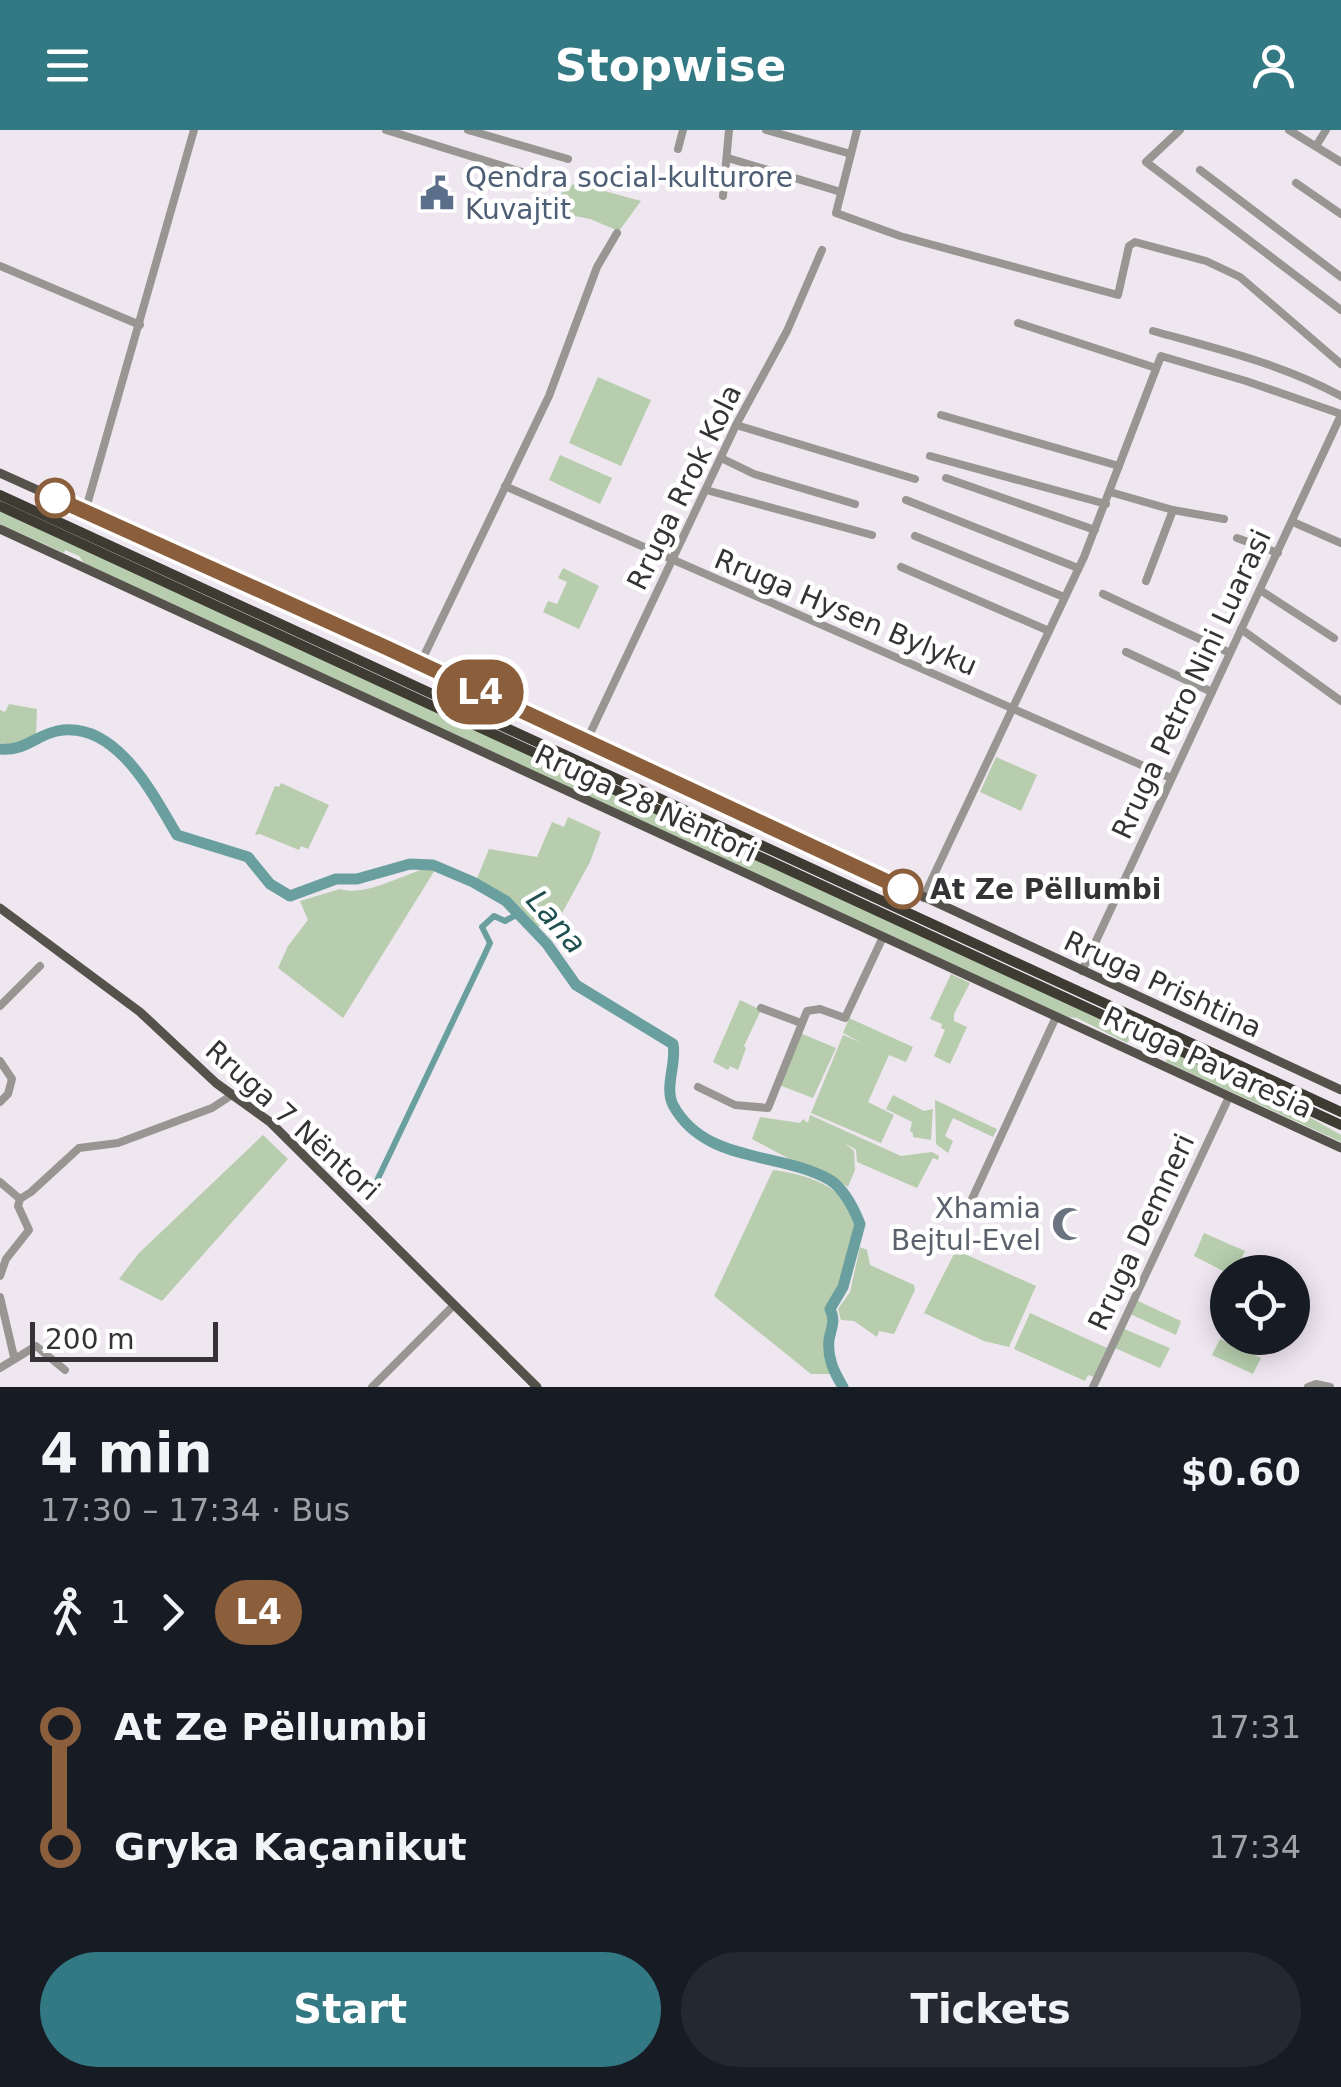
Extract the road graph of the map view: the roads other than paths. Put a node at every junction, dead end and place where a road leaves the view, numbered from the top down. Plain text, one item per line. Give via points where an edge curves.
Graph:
1 (194, 130) edge
2 (386, 130) edge
3 (468, 130) edge
4 (683, 130) edge
5 (729, 130) edge
6 (766, 130) edge
7 (857, 130) edge
8 (1180, 130) edge
9 (1289, 130) edge
10 (1326, 130) edge
11 (1316, 146) junction
12 (678, 149) dead end
13 (851, 154) junction
14 (728, 158) junction
15 (568, 159) dead end
16 (1341, 162) edge
17 (1200, 170) dead end
18 (1296, 183) dead end
19 (561, 184) dead end
20 (842, 192) junction
21 (723, 196) dead end
22 (1341, 214) edge
23 (617, 233) dead end
24 (822, 250) dead end
25 (0, 266) edge
26 (1341, 276) edge
27 (1341, 310) edge
28 (1018, 323) dead end
29 (140, 325) junction
30 (1154, 331) dead end
31 (1341, 364) edge
32 (1156, 368) junction
33 (1341, 396) edge
34 (941, 415) dead end
35 (1341, 415) edge
36 (736, 426) junction
37 (930, 456) dead end
38 (721, 458) junction
39 (1119, 466) junction
40 (0, 473) edge
41 (946, 478) dead end
42 (914, 479) dead end
43 (505, 486) junction
44 (706, 490) junction
45 (1110, 492) junction
46 (0, 496) edge
47 (906, 500) dead end
48 (855, 504) dead end
49 (1106, 504) junction
50 (0, 506) edge
51 (1173, 510) junction
52 (85, 512) junction
53 (1224, 519) dead end
54 (1292, 522) junction
55 (0, 529) edge
56 (1095, 530) junction
57 (872, 535) dead end
58 (915, 536) dead end
59 (1237, 538) dead end
60 (1341, 543) edge
61 (1278, 552) junction
62 (673, 561) junction
63 (901, 567) dead end
64 (1078, 568) junction
65 (1146, 581) dead end
66 (1260, 590) junction
67 (1103, 594) dead end
68 (1064, 597) junction
69 (1241, 630) junction
70 (1050, 631) junction
71 (1334, 638) dead end
72 (1126, 652) dead end
73 (1230, 653) junction
74 (420, 664) junction
75 (1212, 692) junction
76 (1341, 701) edge
77 (1013, 708) junction
78 (586, 742) junction
79 (1171, 778) junction
80 (923, 898) junction
81 (0, 908) edge
82 (883, 937) junction
83 (40, 966) dead end
84 (1082, 971) junction
85 (0, 1006) edge
86 (761, 1008) dead end
87 (1056, 1017) junction
88 (801, 1024) junction
89 (0, 1061) edge
90 (698, 1087) dead end
91 (1341, 1090) edge
92 (1229, 1096) junction
93 (236, 1098) junction
94 (0, 1102) edge
95 (1341, 1112) edge
96 (1341, 1125) edge
97 (1341, 1148) edge
98 (0, 1182) edge
99 (20, 1199) junction
100 (966, 1212) dead end
101 (0, 1276) edge
102 (0, 1297) edge
103 (454, 1305) junction
104 (14, 1357) junction
105 (0, 1368) edge
106 (64, 1370) dead end
107 (372, 1387) edge
108 (537, 1387) edge
109 (1093, 1387) edge
110 (1308, 1387) edge
111 (1330, 1387) edge

1 - 29 street
2 - 19 street
3 - 15 street
4 - 12 street
5 - 14 street
6 - 13 street
7 - 13 street
8 - 27 street via 1146,162
9 - 11 street
10 - 11 street
11 - 16 street
13 - 20 street
14 - 20 street
14 - 21 street
17 - 26 street
18 - 22 street
20 - 31 street via 836,213 1118,295 1135,242 1206,261 1240,277
23 - 43 street
24 - 36 street, Rruga Rrok Kola
25 - 29 street
28 - 32 street
29 - 52 street
30 - 33 street via 1287,370
32 - 35 street via 1161,356
32 - 39 street
34 - 39 street
35 - 54 street, Rruga Petro Nini Luarasi
36 - 38 street, Rruga Rrok Kola
36 - 42 street
37 - 49 street
38 - 44 street, Rruga Rrok Kola
38 - 48 street
39 - 45 street
40 - 52 main road, Rruga Prishtina
41 - 56 street
43 - 62 street, Rruga Hysen Bylyku
43 - 74 street
44 - 57 street
44 - 62 street, Rruga Rrok Kola
45 - 49 street
45 - 51 street
46 - 95 highway
47 - 64 street
49 - 56 street
50 - 96 highway
51 - 53 street
51 - 65 street
52 - 74 main road, Rruga Prishtina
54 - 60 street
54 - 61 street, Rruga Petro Nini Luarasi
55 - 82 main road, Rruga 28 Nëntori
56 - 64 street
58 - 68 street
59 - 61 street
61 - 66 street, Rruga Petro Nini Luarasi
62 - 77 street, Rruga Hysen Bylyku
62 - 78 street, Rruga Rrok Kola
63 - 70 street
64 - 68 street
66 - 69 street, Rruga Petro Nini Luarasi
66 - 71 street
67 - 73 street
68 - 70 street
69 - 73 street, Rruga Petro Nini Luarasi
69 - 76 street
70 - 77 street
72 - 75 street
73 - 75 street, Rruga Petro Nini Luarasi
74 - 78 main road, Rruga Prishtina
75 - 79 street, Rruga Petro Nini Luarasi
77 - 79 street, Rruga Hysen Bylyku
77 - 80 street
78 - 80 main road, Rruga Prishtina
79 - 84 street, Rruga Petro Nini Luarasi
80 - 84 main road, Rruga Prishtina
81 - 93 main road, Rruga 7 Nëntori via 140,1012
82 - 87 main road, Rruga 28 Nëntori
82 - 88 street via 844,1018 816,1008
83 - 85 street
84 - 91 main road, Rruga Prishtina
86 - 88 street
87 - 92 main road, Rruga Pavaresia
87 - 100 street
88 - 90 street via 768,1108 735,1105
89 - 94 street via 12,1079
92 - 97 main road, Rruga Pavaresia
92 - 109 street, Rruga Demneri
93 - 99 street via 118,1144 80,1148
93 - 103 main road, Rruga 7 Nëntori via 270,1122
98 - 99 street
99 - 101 street via 29,1230
102 - 104 street
103 - 107 street
103 - 108 main road, Rruga 7 Nëntori
104 - 105 street
104 - 106 street via 36,1346
110 - 111 street

